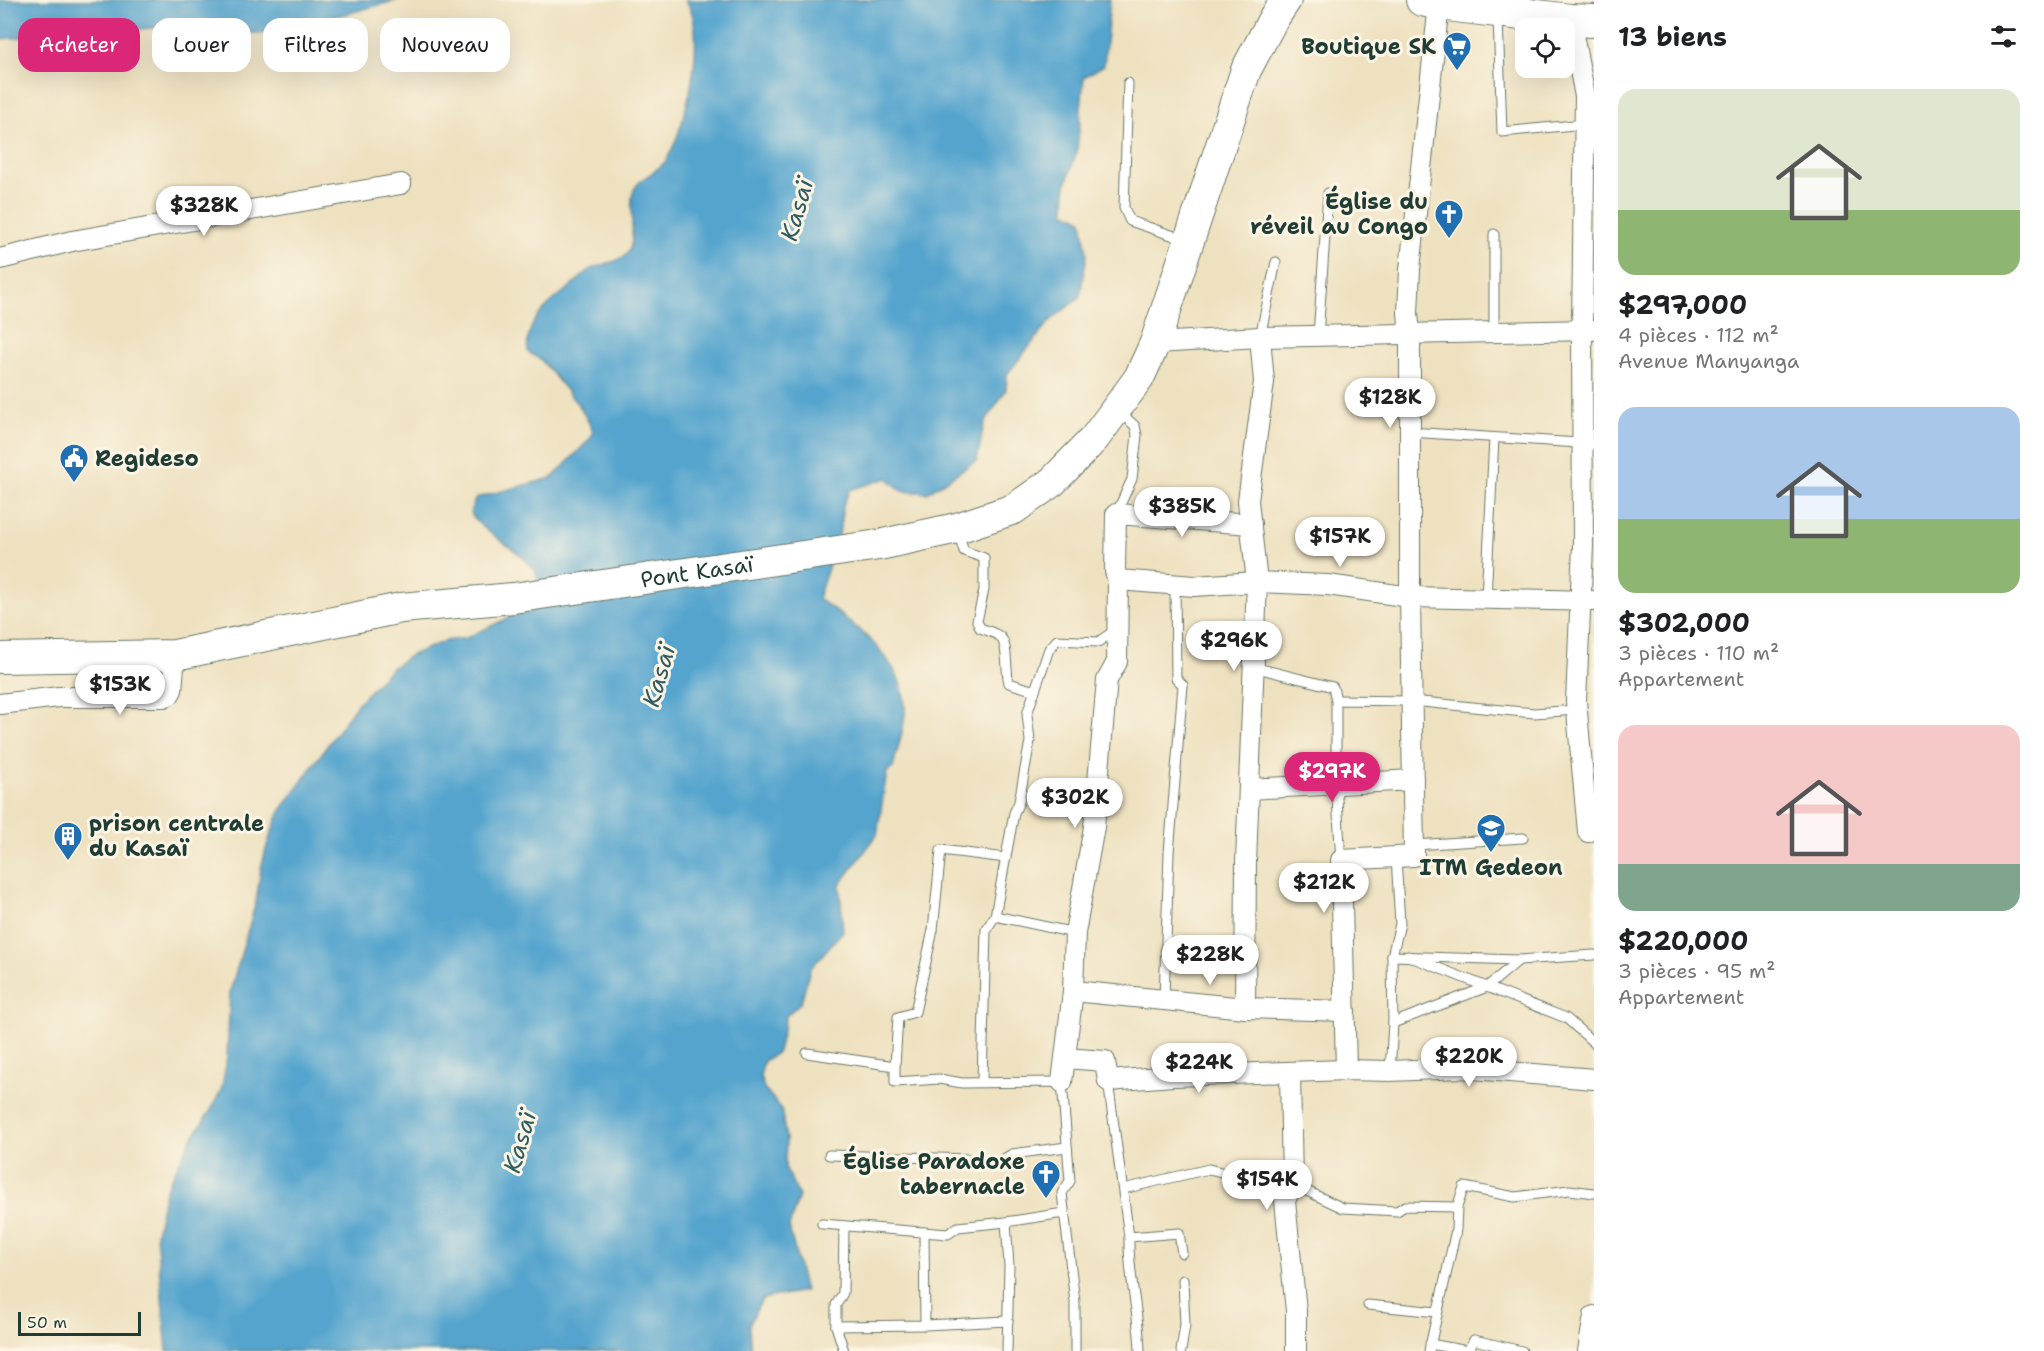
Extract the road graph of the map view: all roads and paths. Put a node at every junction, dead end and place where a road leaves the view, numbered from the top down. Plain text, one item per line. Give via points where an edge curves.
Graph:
1 (1286, 0) edge
2 (1431, 2) edge
3 (1498, 11) junction
4 (1582, 21) edge
5 (1128, 83) dead end
6 (1588, 129) edge
7 (401, 184) dead end
8 (1328, 193) dead end
9 (1589, 229) edge
10 (1494, 234) dead end
11 (1188, 240) junction
12 (0, 259) edge
13 (1276, 262) dead end
14 (1588, 330) edge
15 (1494, 333) junction
16 (1410, 335) junction
17 (1318, 336) junction
18 (1260, 337) junction
19 (1155, 343) junction
20 (1116, 408) junction
21 (1409, 432) junction
22 (1494, 438) junction
23 (1588, 444) edge
24 (1116, 514) junction
25 (1251, 524) junction
26 (957, 528) junction
27 (1118, 580) junction
28 (1257, 582) junction
29 (1175, 585) junction
30 (1410, 597) junction
31 (1486, 599) junction
32 (1587, 601) edge
33 (1117, 629) junction
34 (175, 655) junction
35 (0, 658) edge
36 (1253, 668) junction
37 (1035, 691) junction
38 (1336, 699) junction
39 (1412, 700) junction
40 (0, 704) edge
41 (1577, 710) junction
42 (1413, 780) junction
43 (1336, 784) junction
44 (1249, 789) junction
45 (1591, 832) edge
46 (1523, 838) dead end
47 (1408, 853) junction
48 (1006, 858) junction
49 (1341, 860) junction
50 (995, 916) junction
51 (1075, 933) junction
52 (1594, 955) edge
53 (1392, 956) junction
54 (1408, 956) junction
55 (1519, 960) junction
56 (1487, 987) junction
57 (1073, 991) junction
58 (1164, 1000) junction
59 (1245, 1008) junction
60 (1345, 1011) junction
61 (1393, 1023) junction
62 (1594, 1042) edge
63 (807, 1053) dead end
64 (1065, 1058) junction
65 (895, 1066) junction
66 (1346, 1070) junction
67 (1390, 1071) junction
68 (1290, 1072) junction
69 (1594, 1079) edge
70 (1108, 1081) junction
71 (982, 1082) junction
72 (1062, 1082) junction
73 (1067, 1147) junction
74 (829, 1155) dead end
75 (1293, 1184) junction
76 (1123, 1189) junction
77 (1594, 1193) edge
78 (1457, 1207) junction
79 (1064, 1213) junction
80 (1006, 1222) junction
81 (822, 1224) dead end
82 (844, 1226) junction
83 (924, 1232) junction
84 (1129, 1238) junction
85 (1182, 1253) dead end
86 (1183, 1280) dead end
87 (1368, 1305) dead end
88 (1437, 1312) junction
89 (1594, 1316) edge
90 (1008, 1321) junction
91 (925, 1325) junction
92 (836, 1326) junction
93 (1429, 1348) edge
94 (844, 1351) edge
95 (1007, 1351) edge
96 (1075, 1351) edge
97 (1140, 1351) edge
98 (1181, 1351) edge
99 (1296, 1351) edge
100 (1522, 1351) edge
101 (1588, 1351) edge

1 - 11 main road, Pont Kasaï via 1246,70
2 - 3 highway
2 - 16 street via 1410,268
3 - 4 highway
3 - 6 lane via 1502,132
4 - 6 street
5 - 11 lane via 1124,208 1130,221
6 - 9 street
7 - 12 street via 72,241
8 - 17 lane
9 - 14 street
10 - 15 lane
11 - 19 main road, Pont Kasaï
13 - 18 lane
14 - 15 street
14 - 23 street
15 - 16 street
16 - 17 street
16 - 21 street
17 - 18 street
18 - 19 street
18 - 25 street via 1264,382 1248,501
19 - 20 main road, Pont Kasaï via 1139,378
20 - 24 lane via 1135,426 1137,435 1132,479
20 - 26 main road, Pont Kasaï via 1094,439 1052,482 1014,509
21 - 22 lane
21 - 30 street
22 - 23 lane
22 - 31 lane
23 - 32 street via 1583,546
24 - 25 street
24 - 27 street
25 - 28 street
26 - 34 main road, Pont Kasaï via 879,545 513,598 401,608
26 - 37 lane via 964,551 984,558 984,590 977,621 980,628 1001,636 1009,682
27 - 29 street
27 - 33 street
28 - 29 street
28 - 30 street via 1328,585
28 - 36 street
29 - 58 lane via 1176,678 1183,685 1169,854
30 - 31 street
30 - 39 street
31 - 32 street
32 - 41 street
33 - 37 lane via 1098,642 1057,640 1049,649
33 - 51 street via 1117,662 1107,680 1094,827
34 - 35 main road, Pont Kasaï
34 - 40 street via 172,690 164,697 59,697
36 - 38 lane via 1333,687
36 - 44 street
37 - 48 lane via 1027,714 1030,741
38 - 39 lane
38 - 43 lane
39 - 41 lane via 1534,713
39 - 42 street
41 - 45 street
42 - 43 street
42 - 47 street
43 - 44 street
43 - 49 lane
44 - 59 street
46 - 47 lane
47 - 49 street
47 - 53 lane
48 - 50 lane
48 - 65 lane via 941,850 933,930 915,1012 898,1017
49 - 60 street
50 - 51 lane
50 - 71 lane via 986,930
51 - 57 street
52 - 55 lane
53 - 54 lane
53 - 61 lane
54 - 55 lane
54 - 56 lane
55 - 56 lane
56 - 61 lane
56 - 62 lane via 1566,1018
57 - 58 street
57 - 64 street
58 - 59 street
59 - 60 street
60 - 66 street
61 - 67 lane
63 - 65 lane
64 - 70 street via 1105,1061
64 - 72 street
65 - 71 lane via 894,1082
66 - 67 street
66 - 68 street
67 - 69 street via 1461,1068
68 - 70 street
68 - 75 street
70 - 76 lane
71 - 72 lane
72 - 73 lane
73 - 74 lane via 1012,1154 997,1163
73 - 79 lane via 1070,1181 1062,1193
75 - 76 lane via 1246,1184 1209,1169
75 - 78 lane via 1343,1208 1397,1211 1405,1206
75 - 99 street via 1285,1201
76 - 84 lane
77 - 78 lane via 1569,1190 1515,1197 1464,1187
78 - 88 lane via 1456,1230
79 - 80 lane
79 - 96 lane via 1075,1302
80 - 83 lane via 958,1227 948,1234
80 - 90 lane
81 - 82 lane
82 - 83 lane
82 - 92 lane via 843,1293 836,1305
83 - 91 lane
84 - 85 lane via 1179,1233
84 - 97 lane via 1128,1261
86 - 98 lane via 1185,1325
87 - 88 lane
88 - 93 lane
89 - 101 street
90 - 91 lane
90 - 95 lane
91 - 92 lane
92 - 94 lane
93 - 100 lane via 1468,1350 1474,1340

